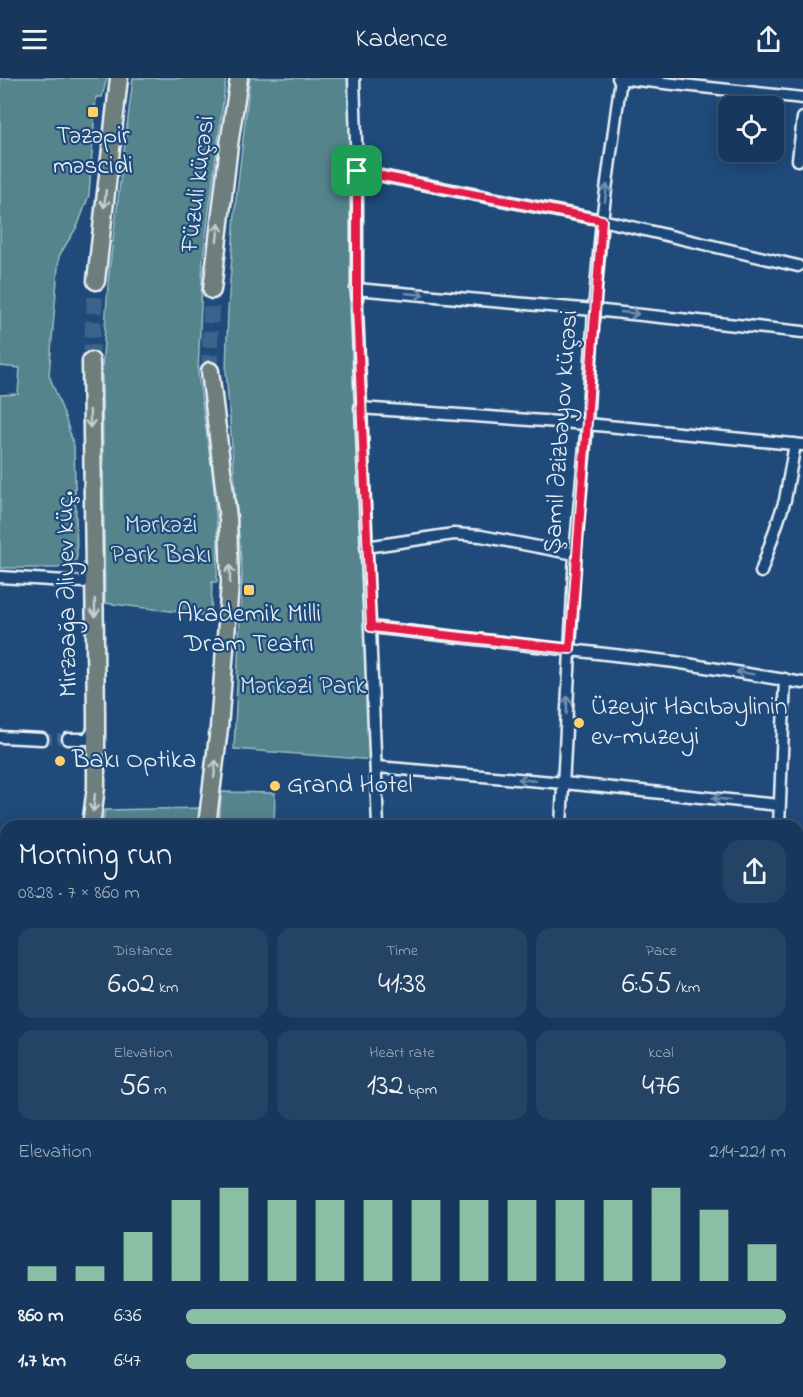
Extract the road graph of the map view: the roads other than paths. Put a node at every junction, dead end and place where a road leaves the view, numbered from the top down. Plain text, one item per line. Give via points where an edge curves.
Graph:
1 (119, 78) edge
2 (354, 78) edge
3 (619, 78) edge
4 (238, 80) edge
5 (803, 98) edge
6 (803, 118) edge
7 (798, 159) dead end
8 (357, 171) junction
9 (602, 220) junction
10 (798, 266) dead end
11 (96, 281) tunnel mouth
12 (356, 289) junction
13 (212, 290) tunnel mouth
14 (594, 310) junction
15 (803, 332) edge
16 (90, 361) tunnel mouth
17 (210, 371) tunnel mouth
18 (360, 408) junction
19 (587, 424) junction
20 (799, 444) edge
21 (366, 548) junction
22 (94, 549) junction
23 (575, 554) junction
24 (761, 572) dead end
25 (0, 577) edge
26 (371, 627) junction
27 (570, 649) junction
28 (785, 679) junction
29 (803, 683) edge
30 (96, 714) junction
31 (0, 737) edge
32 (42, 739) tunnel mouth
33 (68, 740) tunnel mouth
34 (377, 767) junction
35 (564, 783) junction
36 (779, 805) junction
37 (92, 820) edge
38 (208, 820) edge
39 (378, 820) edge
40 (561, 820) edge
41 (779, 820) edge

1 -> 11 main road
2 - 8 street
3 - 5 street
9 -> 3 street, Şamil Əzizbəyov küçəsi
13 -> 4 main road, Füzuli küçəsi
6 - 7 street
8 - 9 street
8 - 12 street
9 - 10 street
9 - 14 street, Şamil Əzizbəyov küçəsi
12 -> 14 street
12 - 18 street
14 -> 15 street
14 - 19 street, Şamil Əzizbəyov küçəsi
16 -> 22 main road, Mirzəağa Əliyev küç.
38 -> 17 main road via 230,583 228,519
18 - 19 street
18 - 21 street
19 - 20 street
19 - 23 street, Şamil Əzizbəyov küçəsi
20 - 24 street
21 - 23 street via 454,534
21 - 26 street
22 - 25 street via 87,581
22 -> 30 main road, Mirzəağa Əliyev küç.
23 - 27 street, Şamil Əzizbəyov küçəsi
26 - 27 street
26 - 34 street
28 -> 27 street
35 -> 27 street, Şamil Əzizbəyov küçəsi
28 - 29 street
28 - 36 street
30 - 33 street via 89,738
30 -> 37 main road, Mirzəağa Əliyev küç.
31 - 32 street
35 -> 34 street
34 - 39 street
36 -> 35 street
35 - 40 street, Şamil Əzizbəyov küçəsi
36 - 41 street

